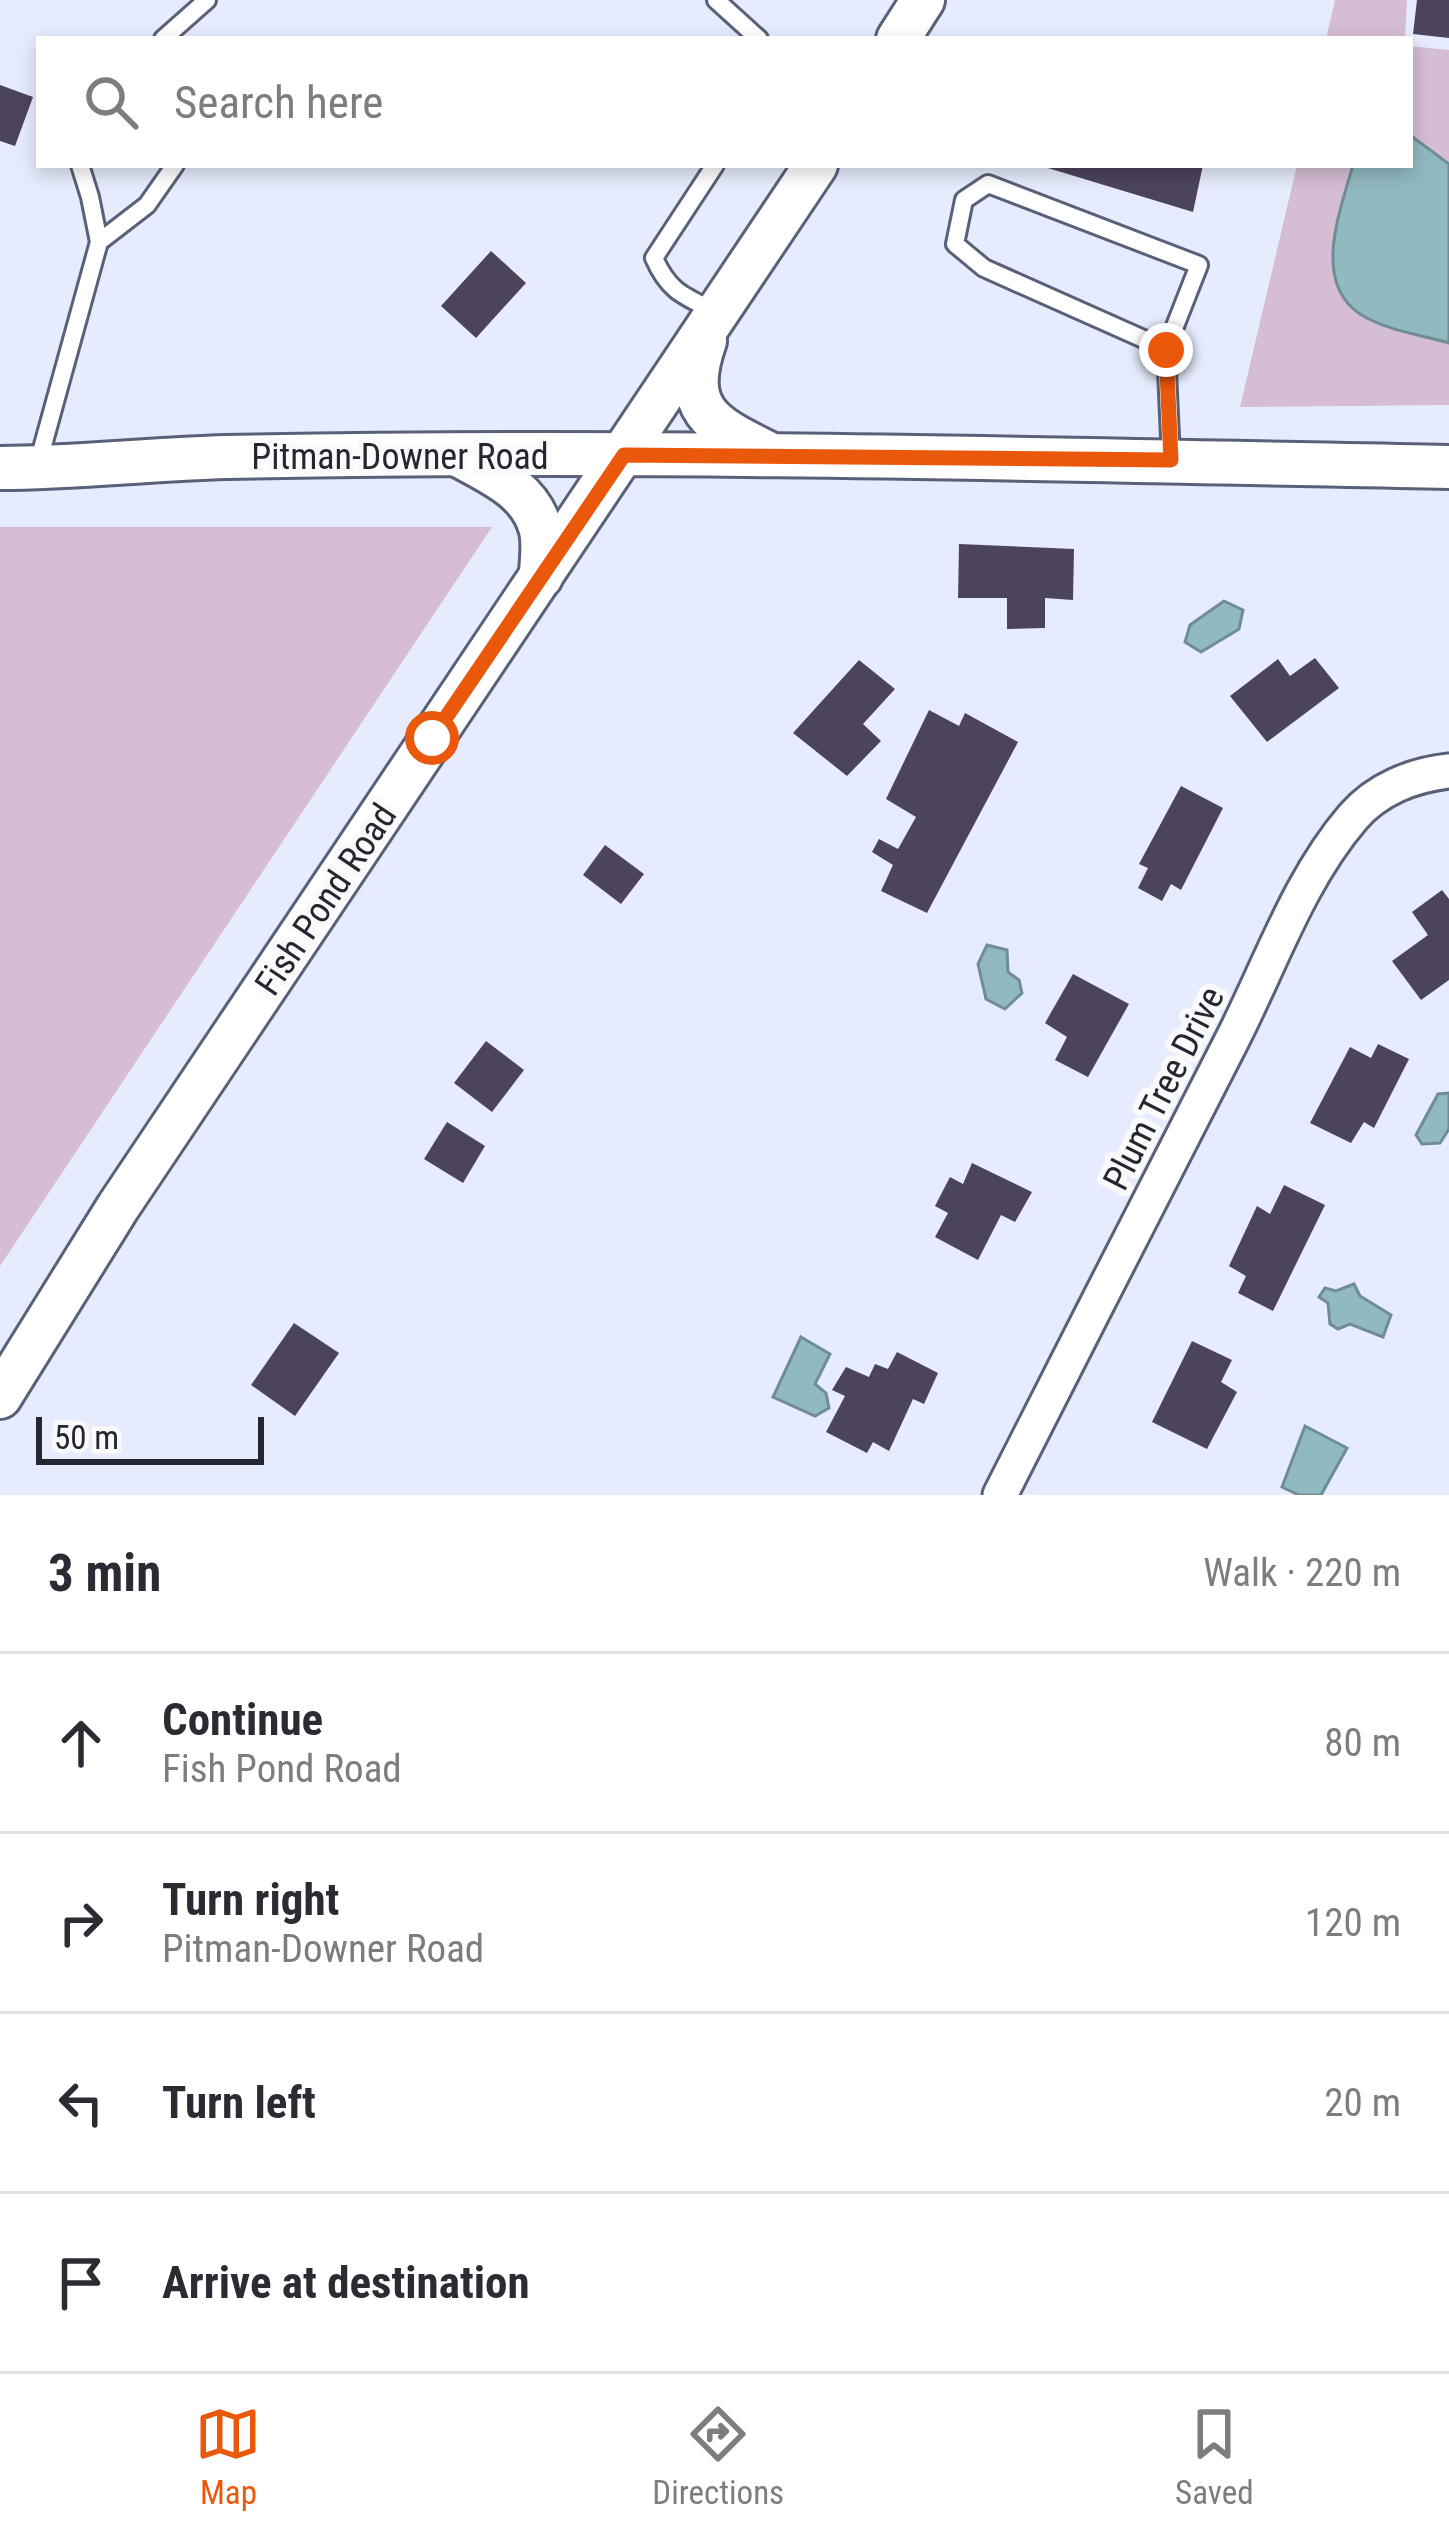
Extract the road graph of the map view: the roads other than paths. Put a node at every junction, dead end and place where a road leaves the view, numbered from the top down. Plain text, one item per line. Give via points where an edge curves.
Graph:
1 (207, 0) edge
2 (716, 0) edge
3 (923, 0) edge
4 (166, 36) edge
5 (756, 36) edge
6 (900, 36) edge
7 (81, 168) edge
8 (173, 168) edge
9 (713, 168) edge
10 (814, 168) edge
11 (99, 242) junction
12 (714, 318) junction
13 (1166, 350) junction
14 (624, 455) junction
15 (459, 456) junction
16 (775, 456) junction
17 (1171, 460) junction
18 (1449, 467) edge
19 (18, 468) edge
20 (541, 578) junction
21 (1449, 771) edge
22 (0, 1397) edge
23 (1000, 1495) edge

1 - 4 lane
2 - 5 lane
3 - 6 street
7 - 11 lane
8 - 11 lane via 147,205
9 - 12 lane via 654,258 674,291
10 - 12 street, Fish Pond Road
11 - 19 lane
12 - 14 street, Fish Pond Road
12 - 16 street via 696,390 717,426
13 - 13 lane via 1199,266 988,184 964,200 955,244 984,268
13 - 17 lane
14 - 15 street, Pitman-Downer Road
14 - 16 street, Pitman-Downer Road
14 - 20 street, Fish Pond Road
15 - 19 street, Pitman-Downer Road
15 - 20 street via 512,485 528,504 541,529
16 - 17 street, Pitman-Downer Road
17 - 18 street, Pitman-Downer Road
20 - 22 street, Fish Pond Road via 118,1207
21 - 23 street, Plum Tree Drive via 1384,789 1318,863

